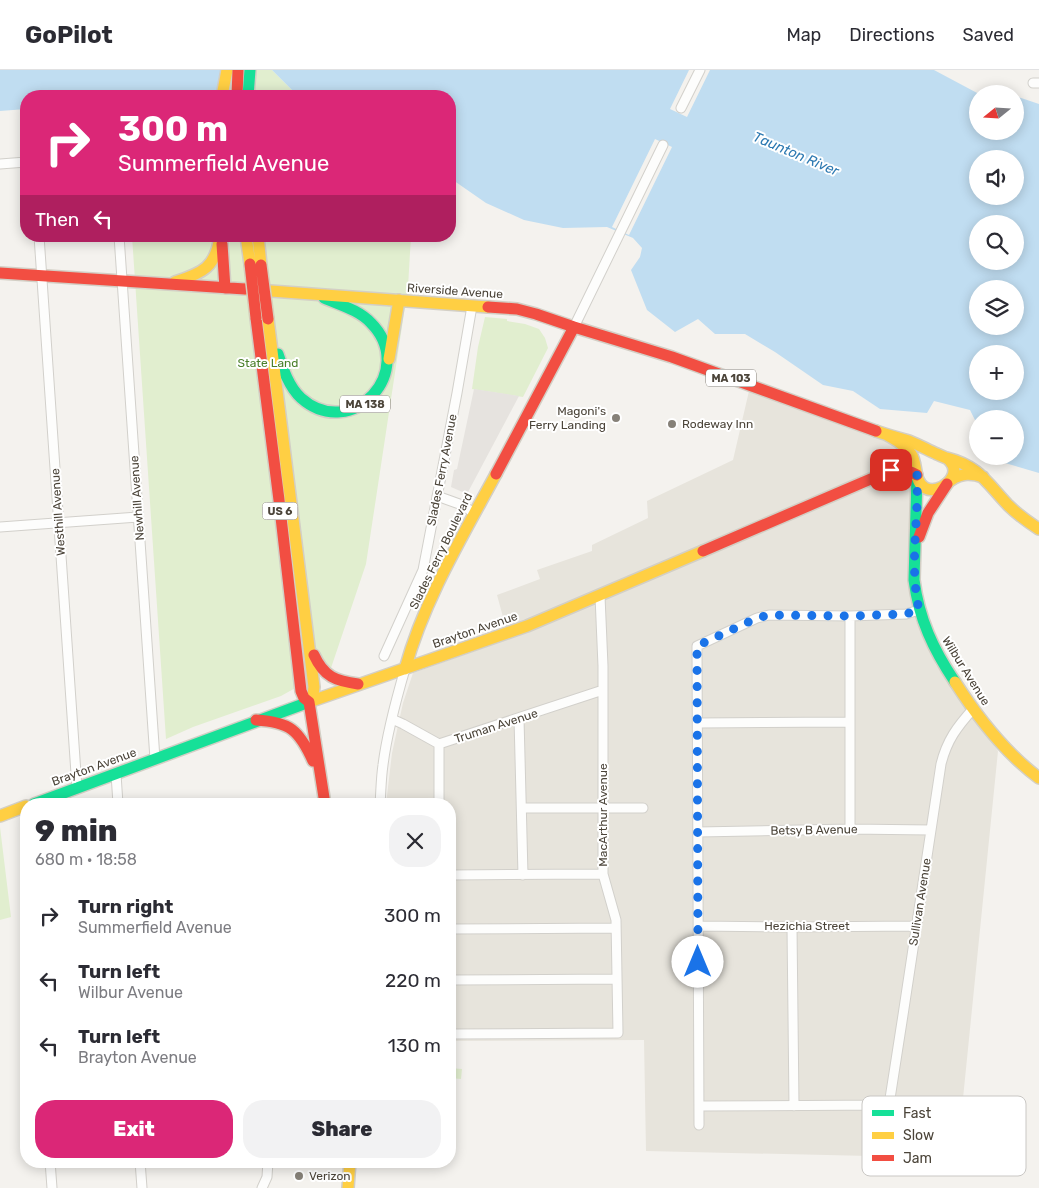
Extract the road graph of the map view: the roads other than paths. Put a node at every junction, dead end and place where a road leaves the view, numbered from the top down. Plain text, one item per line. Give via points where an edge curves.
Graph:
1 (226, 70) edge
2 (238, 70) edge
3 (250, 70) edge
4 (700, 70) edge
5 (223, 90) edge
6 (237, 90) edge
7 (248, 90) edge
8 (681, 108) dead end
9 (663, 145) dead end
10 (20, 162) edge
11 (0, 164) edge
12 (39, 242) edge
13 (119, 242) edge
14 (220, 242) edge
15 (221, 242) edge
16 (248, 242) edge
17 (258, 242) edge
18 (256, 264) junction
19 (0, 273) edge
20 (42, 275) junction
21 (122, 281) junction
22 (170, 284) junction
23 (225, 288) junction
24 (315, 294) junction
25 (399, 300) junction
26 (472, 306) junction
27 (262, 319) junction
28 (574, 327) junction
29 (387, 371) junction
30 (888, 435) junction
31 (945, 457) junction
32 (917, 475) junction
33 (984, 478) junction
34 (949, 482) junction
35 (437, 496) junction
36 (474, 513) junction
37 (138, 517) junction
38 (59, 522) junction
39 (0, 527) edge
40 (1039, 529) edge
41 (914, 556) junction
42 (600, 596) junction
43 (919, 610) junction
44 (850, 616) junction
45 (308, 638) junction
46 (384, 656) dead end
47 (405, 669) junction
48 (361, 684) junction
49 (603, 690) junction
50 (309, 702) junction
51 (974, 709) junction
52 (519, 718) junction
53 (392, 719) junction
54 (256, 720) junction
55 (850, 722) junction
56 (698, 723) junction
57 (439, 744) junction
58 (155, 759) junction
59 (116, 774) junction
60 (320, 777) junction
61 (1039, 778) edge
62 (77, 788) junction
63 (50, 798) edge
64 (118, 798) edge
65 (323, 798) edge
66 (380, 798) edge
67 (439, 798) edge
68 (20, 808) edge
69 (522, 808) junction
70 (603, 808) junction
71 (643, 808) dead end
72 (0, 815) edge
73 (850, 829) junction
74 (931, 830) junction
75 (698, 832) junction
76 (603, 874) junction
77 (522, 875) junction
78 (456, 876) edge
79 (698, 926) junction
80 (916, 926) junction
81 (792, 927) junction
82 (616, 928) junction
83 (456, 929) edge
84 (617, 979) junction
85 (456, 980) edge
86 (456, 1034) edge
87 (890, 1096) edge
88 (862, 1105) edge
89 (700, 1106) junction
90 (794, 1106) junction
91 (699, 1125) dead end
92 (51, 1168) edge
93 (141, 1168) edge
94 (268, 1168) edge
95 (349, 1168) edge
96 (52, 1188) edge
97 (142, 1188) edge
98 (262, 1188) edge
99 (348, 1188) edge

1 - 5 main road
2 - 6 main road
3 - 7 main road
4 - 8 street
9 - 28 street
10 - 11 street
12 - 20 street, Westhill Avenue
13 - 21 street, Newhill Avenue
14 - 22 main road via 213,260 205,269
15 - 23 main road
16 - 18 main road, US 6
17 - 18 main road, US 6
18 - 27 main road, US 6, bridge
19 - 20 main road, Riverside Avenue
20 - 21 main road, Riverside Avenue
20 - 38 street, Westhill Avenue
21 - 22 main road, Riverside Avenue
21 - 37 street, Newhill Avenue
22 - 23 main road, Riverside Avenue
23 - 24 main road, Riverside Avenue
24 - 25 main road, Riverside Avenue / MA 103
24 - 29 main road via 357,313 372,325 385,347
25 - 26 main road, Riverside Avenue / MA 103
25 - 29 main road
26 - 28 main road, Riverside Avenue / MA 103 via 517,309
26 - 35 street, Slades Ferry Avenue
27 - 29 main road, MA 138 via 294,390 314,407 340,412 359,407 375,394
27 - 45 main road, US 6
27 - 50 main road, US 6 via 300,688
28 - 30 main road, Riverside Avenue / MA 103 via 672,357
28 - 36 main road, Slades Ferry Boulevard
30 - 31 main road, Riverside Avenue / MA 103
30 - 32 main road, Riverside Avenue / MA 103 via 911,454
31 - 32 main road via 924,461 919,465
31 - 33 main road, Riverside Avenue via 971,466
31 - 34 main road via 954,466
32 - 34 main road via 921,485 928,490 938,489
32 - 41 main road, Wilbur Avenue / MA 103
32 - 42 main road, Brayton Avenue via 899,468 883,474
33 - 34 main road via 961,474
33 - 40 main road, Riverside Avenue via 1013,510
34 - 41 main road, Wilbur Avenue / MA 103 via 925,520
35 - 36 street
35 - 46 street, Slades Ferry Avenue via 423,570
36 - 47 main road, Slades Ferry Boulevard via 435,590
37 - 38 street
37 - 58 street, Newhill Avenue
38 - 39 street
38 - 62 street, Westhill Avenue
41 - 43 main road, Wilbur Avenue / MA 103 via 914,587
42 - 47 main road, Brayton Avenue via 527,626
42 - 49 street, MacArthur Avenue
43 - 44 street via 906,614
43 - 51 main road, Wilbur Avenue / MA 103 via 942,663
44 - 55 street
44 - 56 street via 769,615 697,646
45 - 48 main road via 317,663 326,673 336,680
45 - 50 main road, US 6 via 314,687
47 - 48 main road, Brayton Avenue
47 - 53 street, Slades Ferry Boulevard
48 - 50 main road, Brayton Avenue
49 - 52 street, Truman Avenue
49 - 70 street, MacArthur Avenue
50 - 54 main road, Brayton Avenue
50 - 60 main road, US 6
51 - 61 main road, Wilbur Avenue / MA 103 via 1005,749
51 - 74 street, Sullivan Avenue via 956,729 944,753
52 - 57 street, Truman Avenue
52 - 69 street
53 - 57 street, Truman Avenue
53 - 66 street, Slades Ferry Boulevard
54 - 58 main road, Brayton Avenue
54 - 60 main road via 282,723 295,731 308,749
55 - 56 street
55 - 73 street
56 - 75 street
57 - 67 street
58 - 59 main road, Brayton Avenue
59 - 62 main road, Brayton Avenue
59 - 64 street
60 - 65 main road, US 6
62 - 63 main road, Brayton Avenue
68 - 72 main road
69 - 70 street
69 - 77 street
70 - 71 street
70 - 76 street, MacArthur Avenue
73 - 74 street, Betsy B Avenue
73 - 75 street, Betsy B Avenue
74 - 80 street, Sullivan Avenue
75 - 79 street
76 - 77 street
76 - 82 street, MacArthur Avenue
77 - 78 street
79 - 81 street, Hezichia Street
79 - 89 street
80 - 81 street, Hezichia Street
80 - 87 street, Sullivan Avenue
81 - 90 street
82 - 83 street
82 - 84 street, MacArthur Avenue
84 - 85 street
84 - 86 street, MacArthur Avenue via 618,1033
88 - 90 street
89 - 90 street
89 - 91 street
92 - 96 street
93 - 97 street
94 - 98 street
95 - 99 main road

